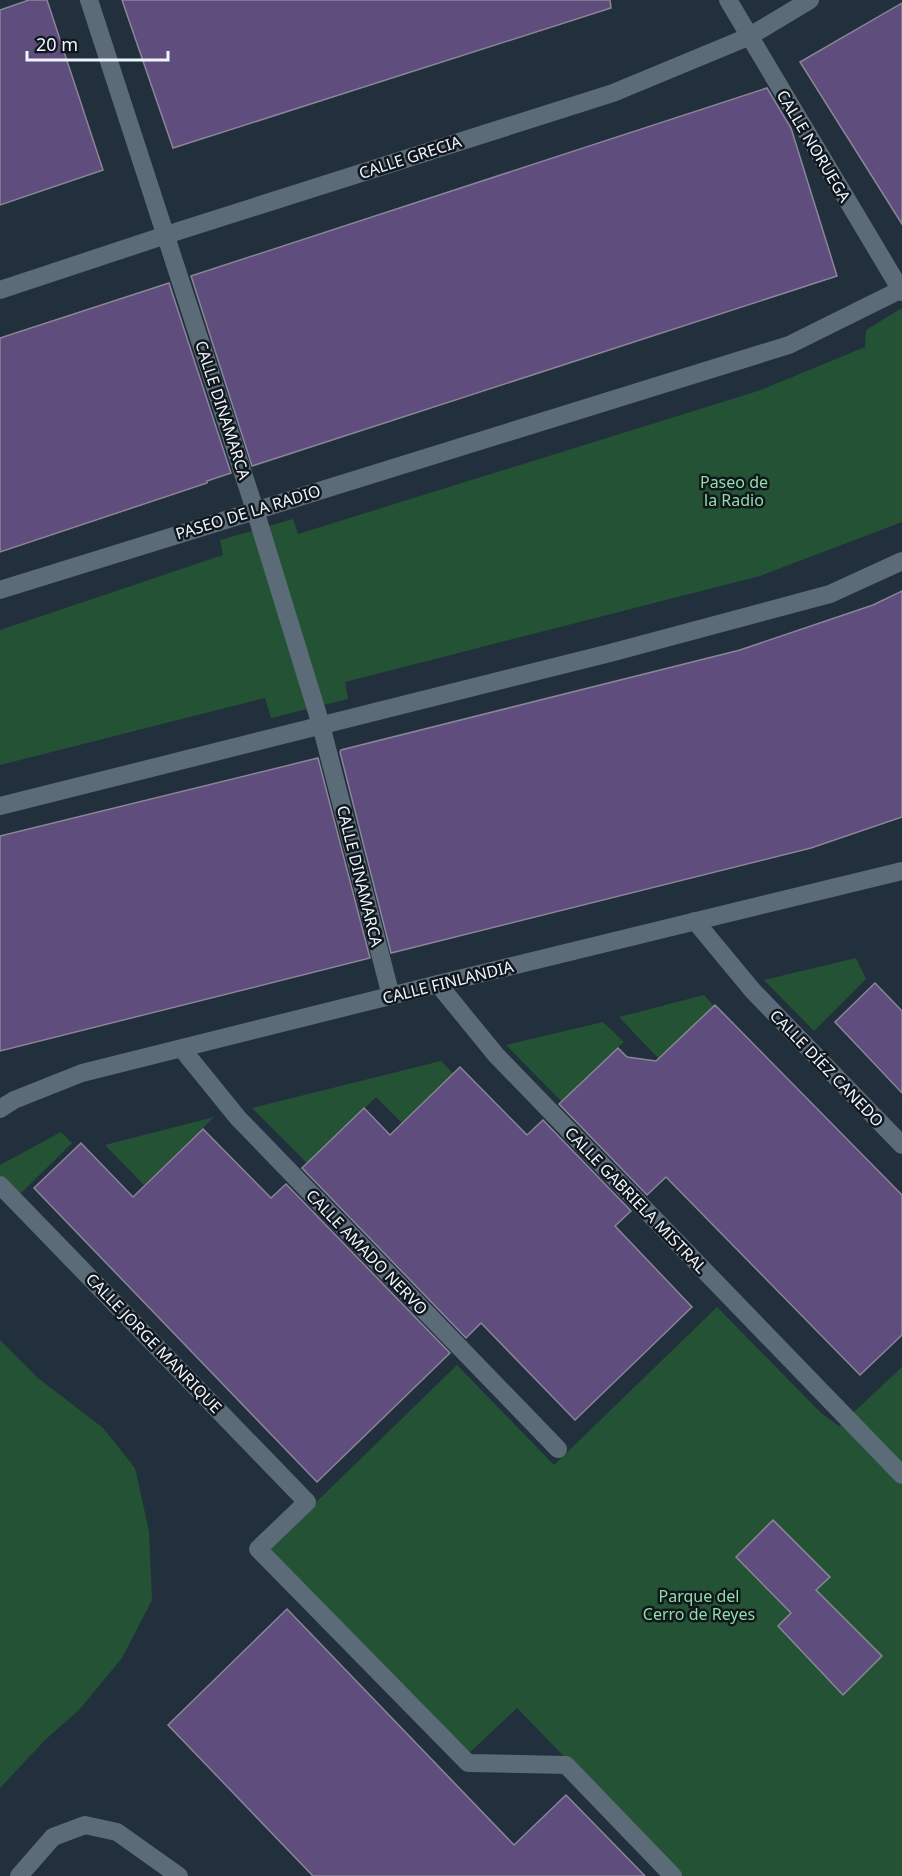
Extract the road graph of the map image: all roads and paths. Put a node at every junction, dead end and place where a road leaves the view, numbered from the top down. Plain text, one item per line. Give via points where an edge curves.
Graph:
1 (89, 0) edge
2 (728, 0) edge
3 (810, 0) edge
4 (748, 36) junction
5 (166, 235) junction
6 (0, 290) edge
7 (902, 290) edge
8 (255, 510) junction
9 (902, 561) edge
10 (0, 590) edge
11 (321, 725) junction
12 (0, 806) edge
13 (902, 871) edge
14 (695, 921) junction
15 (438, 984) junction
16 (391, 996) junction
17 (182, 1049) junction
18 (0, 1110) edge
19 (902, 1145) edge
20 (0, 1185) edge
21 (558, 1449) dead end
22 (902, 1475) edge
23 (19, 1876) edge
24 (179, 1876) edge
25 (673, 1876) edge

1 - 5 street, CALLE DINAMARCA
2 - 4 street, CALLE NORUEGA
3 - 4 street, CALLE GRECIA
4 - 5 street, CALLE GRECIA via 613,93
4 - 7 street, CALLE NORUEGA
5 - 6 street, CALLE GRECIA
5 - 8 street, CALLE DINAMARCA
7 - 8 street, PASEO DE LA RADIO via 789,345
8 - 10 street, PASEO DE LA RADIO
8 - 11 street, CALLE DINAMARCA
9 - 11 street via 830,594
11 - 12 street
11 - 16 street, CALLE DINAMARCA
13 - 14 street, CALLE FINLANDIA
14 - 15 street, CALLE FINLANDIA
14 - 19 street, CALLE DÍEZ CANEDO via 753,991
15 - 16 street, CALLE FINLANDIA
15 - 22 street, CALLE GABRIELA MISTRAL via 496,1055
16 - 17 street, CALLE FINLANDIA
17 - 18 street, CALLE FINLANDIA via 82,1073 14,1100
17 - 21 street, CALLE AMADO NERVO via 238,1118
20 - 25 street, CALLE JORGE MANRIQUE via 307,1502 258,1549 468,1763 566,1765
23 - 24 street via 53,1837 85,1825 117,1832

